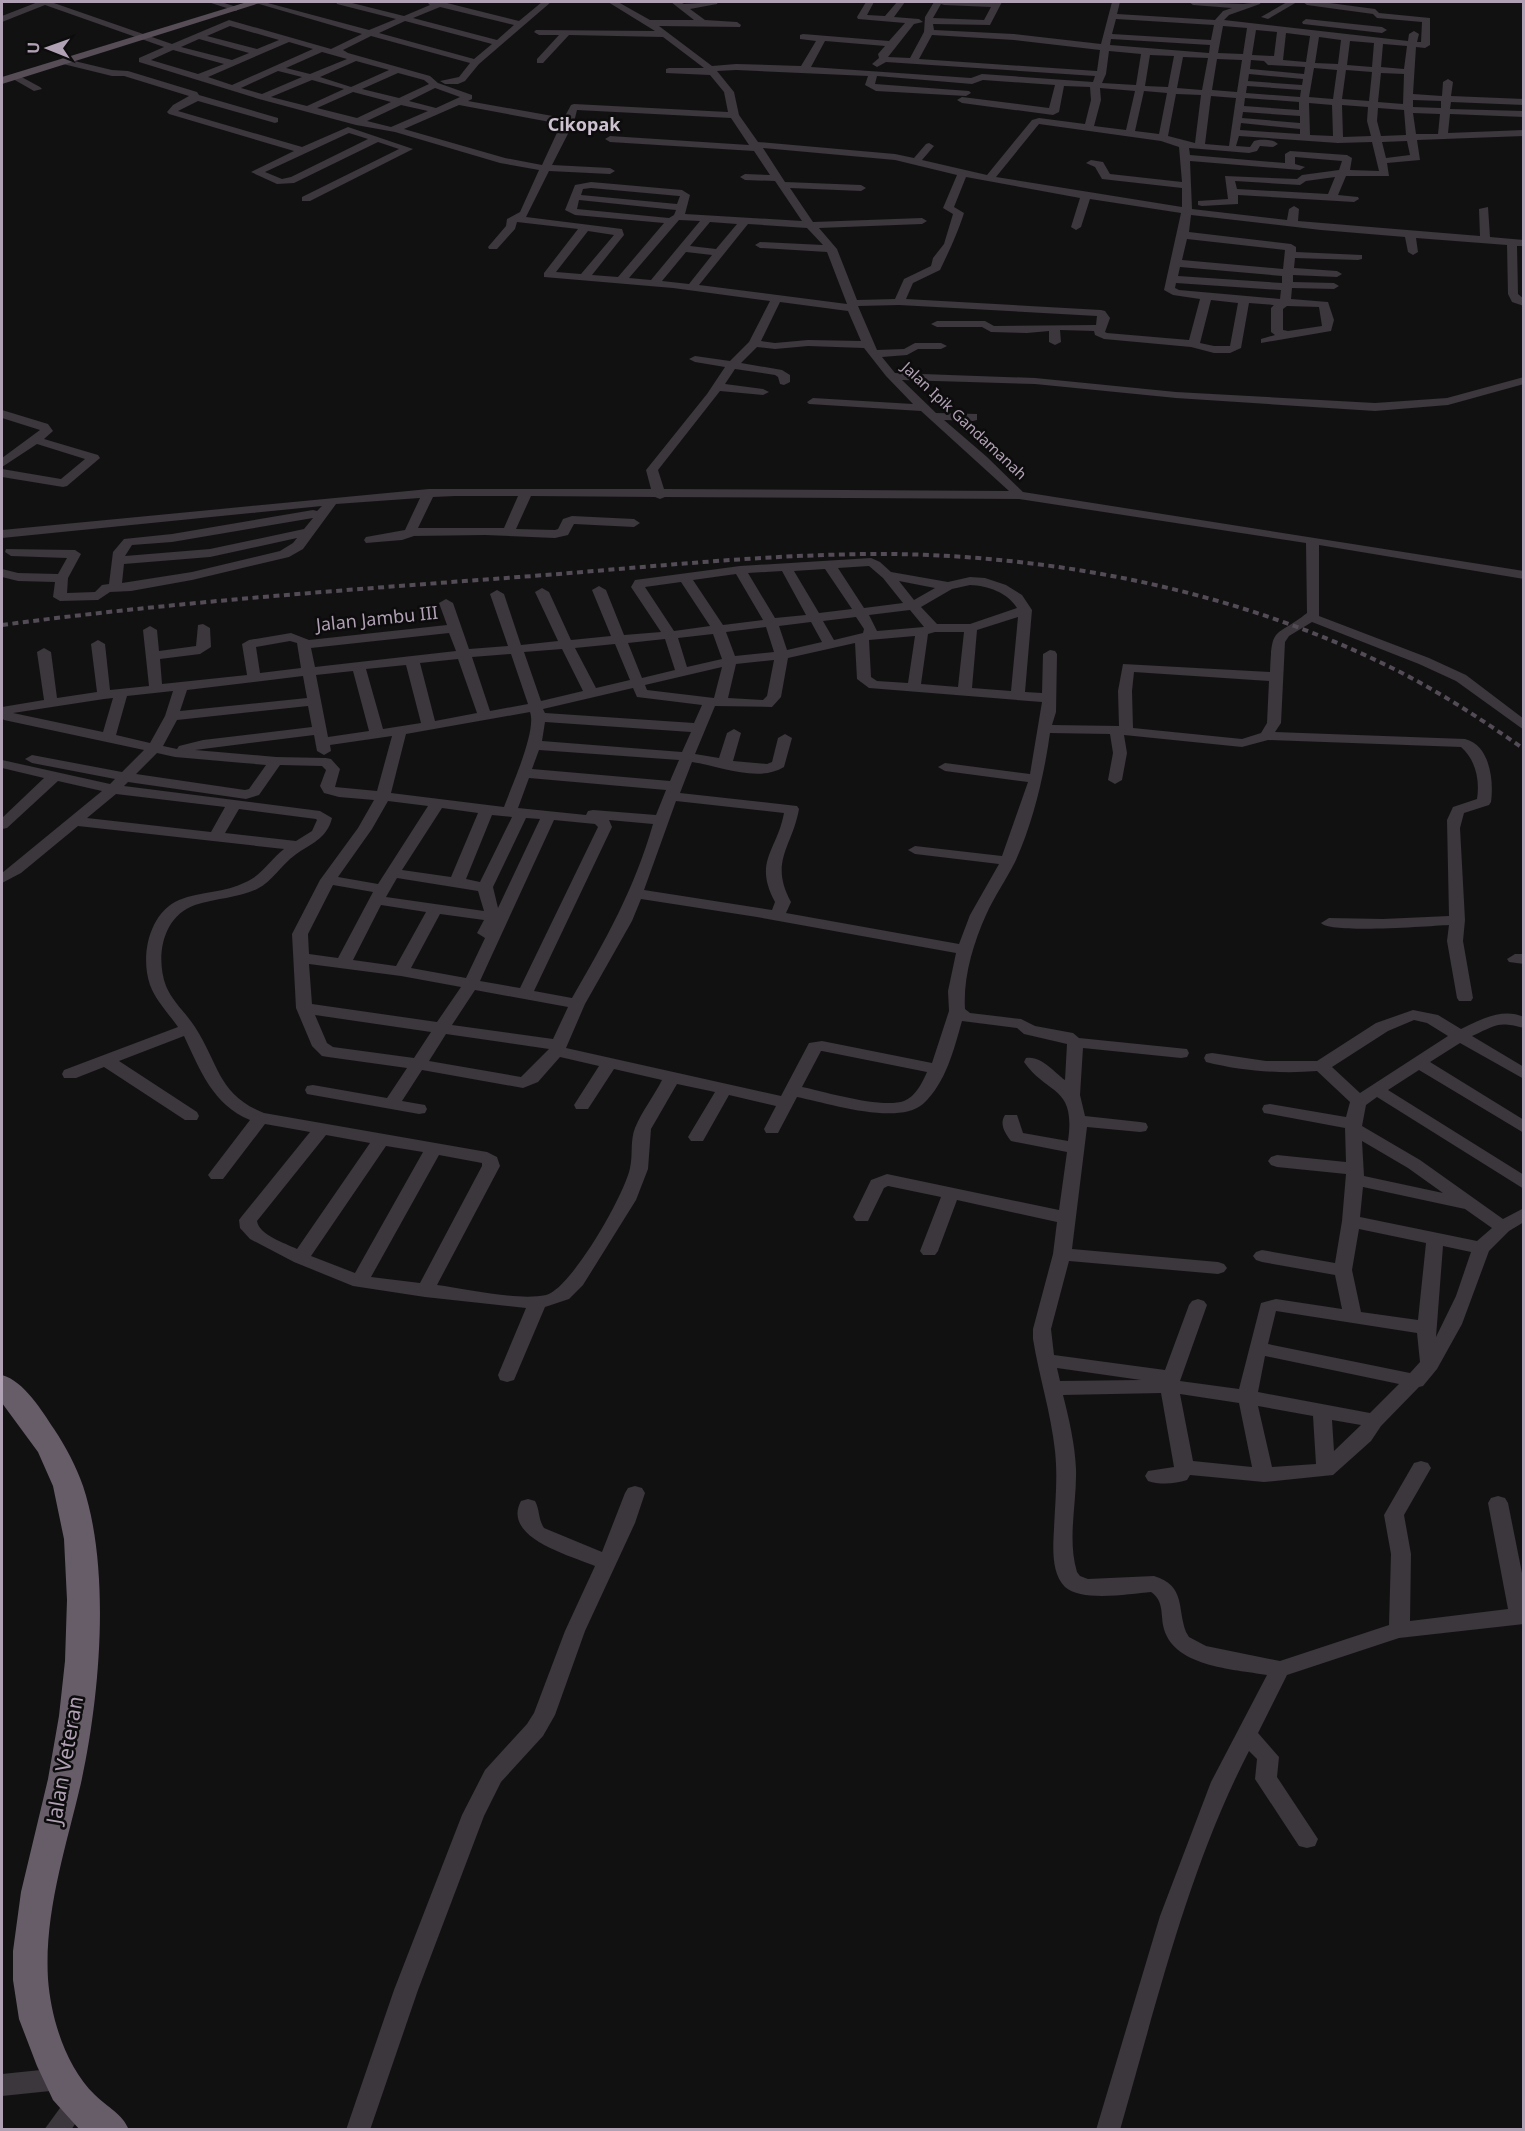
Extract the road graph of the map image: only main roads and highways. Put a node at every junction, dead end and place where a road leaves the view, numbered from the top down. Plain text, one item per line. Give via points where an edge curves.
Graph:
1 (257, 2) edge
2 (2, 81) edge
3 (2, 1385) edge
4 (64, 2105) edge
5 (111, 2130) edge

1 - 2 main road
3 - 4 highway, Jalan Veteran via 36,1422 45,1438 63,1471 77,1522 82,1648 65,1778 38,1895 31,1954 34,2006
4 - 5 highway

